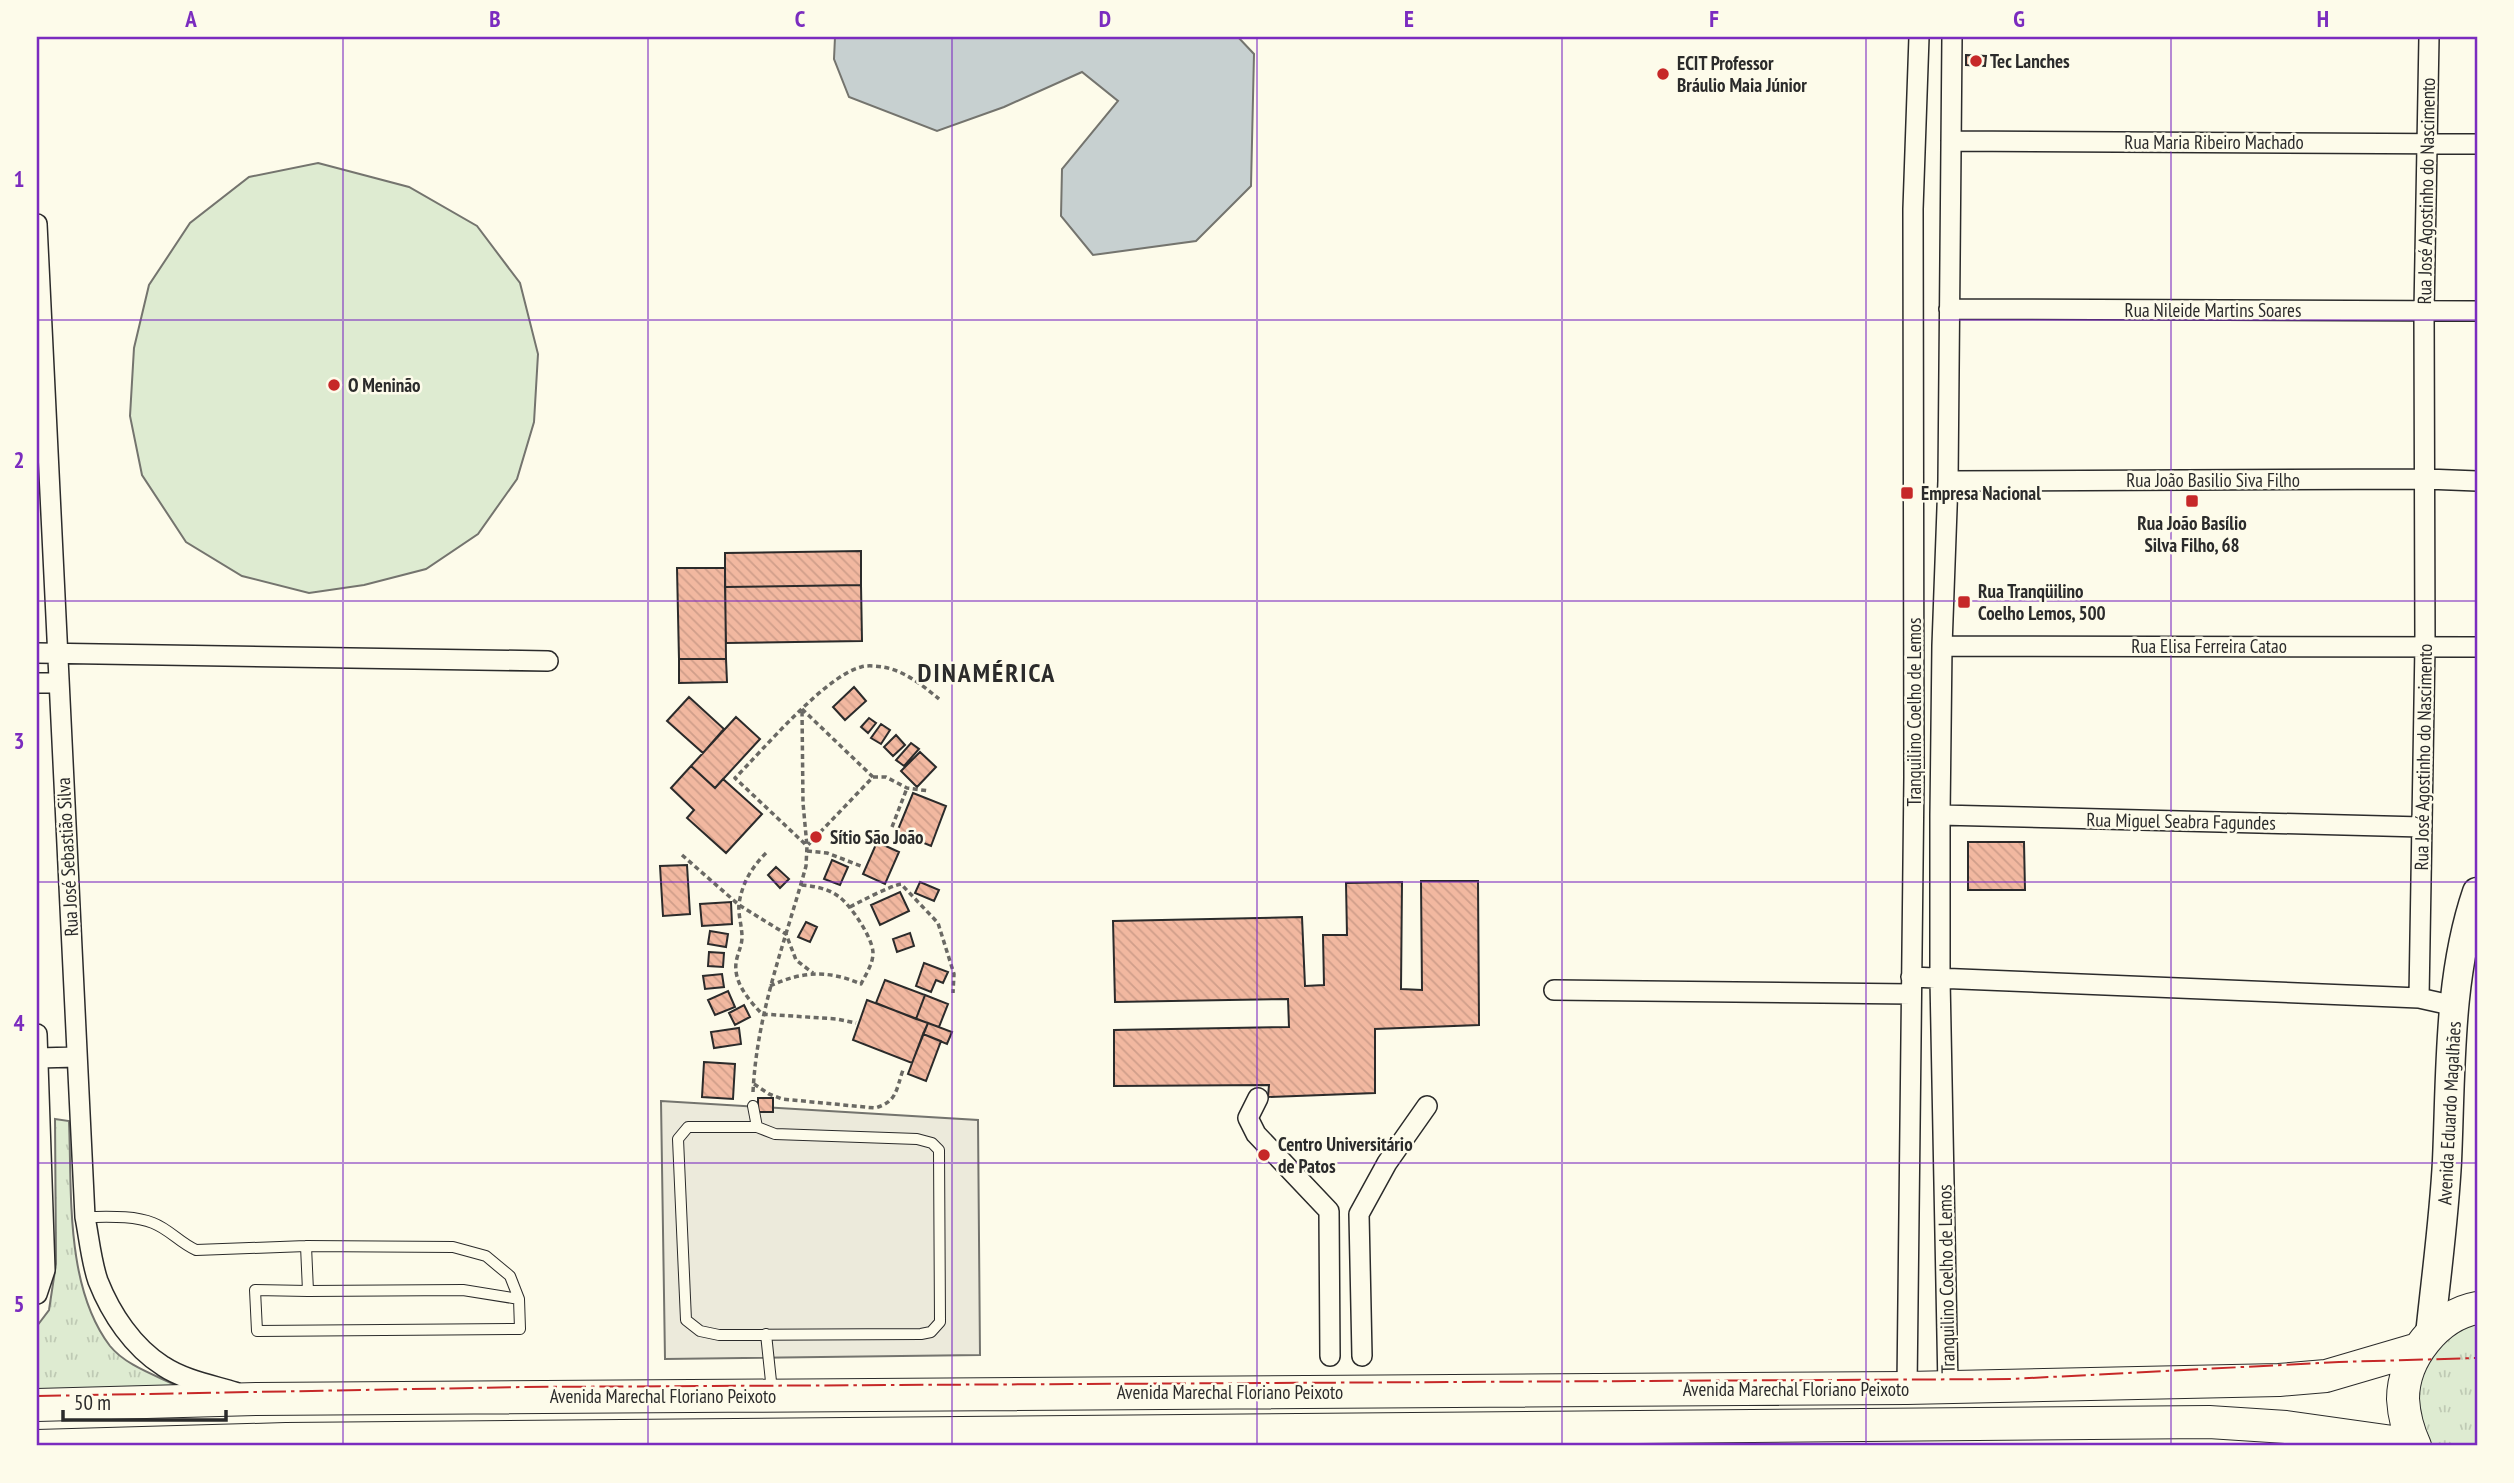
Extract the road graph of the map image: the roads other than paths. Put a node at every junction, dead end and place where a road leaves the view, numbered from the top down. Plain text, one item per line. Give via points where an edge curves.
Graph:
1 (1919, 37) edge
2 (1952, 37) edge
3 (2430, 37) edge
4 (1951, 141) junction
5 (2426, 143) junction
6 (2477, 144) edge
7 (37, 225) edge
8 (1949, 309) junction
9 (2424, 311) junction
10 (2477, 311) edge
11 (2426, 479) junction
12 (1948, 481) junction
13 (2477, 481) edge
14 (45, 528) edge
15 (2425, 645) junction
16 (1942, 646) junction
17 (2477, 647) edge
18 (37, 653) edge
19 (58, 653) junction
20 (548, 661) dead end
21 (37, 683) edge
22 (59, 683) junction
23 (1941, 776) junction
24 (1914, 777) junction
25 (1940, 815) junction
26 (2423, 827) junction
27 (2477, 892) edge
28 (1940, 979) junction
29 (1911, 985) junction
30 (1554, 990) dead end
31 (2419, 999) junction
32 (2455, 1006) junction
33 (37, 1034) edge
34 (77, 1057) junction
35 (37, 1058) edge
36 (1258, 1098) dead end
37 (752, 1106) road end
38 (1427, 1106) dead end
39 (757, 1127) junction
40 (85, 1217) junction
41 (306, 1246) junction
42 (308, 1291) junction
43 (37, 1294) edge
44 (519, 1299) junction
45 (2477, 1308) edge
46 (766, 1334) junction
47 (2424, 1342) junction
48 (1330, 1356) dead end
49 (1362, 1356) dead end
50 (1948, 1387) junction
51 (1907, 1388) junction
52 (773, 1395) junction
53 (256, 1399) junction
54 (37, 1405) edge
55 (1962, 1435) edge
56 (2295, 1436) edge
57 (286, 1442) edge
58 (37, 1446) edge
59 (44, 1446) edge
60 (2414, 1446) edge

1 - 24 street, Tranquilino Coelho de Lemos via 1913,209
2 - 4 street, Tranquilino Coelho de Lemos
3 - 5 street, Rua José Agostinho do Nascimento
4 - 5 street, Rua Maria Ribeiro Machado
4 - 8 street, Tranquilino Coelho de Lemos
5 - 6 street, Rua Maria Ribeiro Machado
5 - 9 street, Rua José Agostinho do Nascimento
7 - 14 street, Rua José Sebastião Silva
8 - 9 street, Rua Nileide Martins Soares
8 - 12 street, Tranquilino Coelho de Lemos
9 - 10 street, Rua Nileide Martins Soares
9 - 11 street, Rua José Agostinho do Nascimento
11 - 12 street, Rua João Basilio Siva Filho
11 - 13 street, Rua João Basilio Siva Filho
11 - 15 street, Rua José Agostinho do Nascimento
12 - 16 street, Tranquilino Coelho de Lemos
14 - 19 street, Rua José Sebastião Silva
15 - 16 street, Rua Elisa Ferreira Catao
15 - 17 street, Rua Elisa Ferreira Catao
15 - 26 street, Rua José Agostinho do Nascimento
16 - 23 street, Tranquilino Coelho de Lemos
18 - 19 street
19 - 20 street
19 - 22 street, Rua José Sebastião Silva
21 - 22 street
22 - 34 street, Rua José Sebastião Silva
23 - 24 street
23 - 25 street, Tranquilino Coelho de Lemos
24 - 29 street, Tranquilino Coelho de Lemos
25 - 26 street, Rua Miguel Seabra Fagundes
25 - 28 street, Tranquilino Coelho de Lemos
26 - 31 street, Rua José Agostinho do Nascimento
27 - 32 street, Avenida Eduardo Magalhães via 2468,919
28 - 29 street
28 - 31 street
28 - 50 street, Tranquilino Coelho de Lemos
29 - 30 street
29 - 51 street, Tranquilino Coelho de Lemos
31 - 32 street
32 - 47 street, Avenida Eduardo Magalhães via 2444,1223
33 - 35 street
34 - 35 street
34 - 40 street, Rua José Sebastião Silva
35 - 43 street via 45,1270
36 - 48 street via 1248,1118 1256,1134 1329,1210
37 - 39 lane
38 - 49 street via 1359,1213
39 - 46 lane via 688,1127 678,1139 685,1320 700,1331 719,1335
39 - 46 lane via 775,1134 917,1139 939,1150 940,1322 931,1332
40 - 41 lane via 152,1222 196,1250
40 - 53 street, Rua José Sebastião Silva via 97,1279 114,1315 134,1342 164,1367
41 - 42 lane
41 - 44 lane via 453,1247 486,1256 510,1276
42 - 44 lane via 463,1290
42 - 44 lane via 255,1290 257,1331 520,1328
45 - 47 main road via 2440,1325
46 - 52 lane
47 - 50 main road, Avenida Marechal Floriano Peixoto via 2326,1376
47 - 60 main road via 2407,1372 2403,1396 2405,1422
50 - 51 main road, Avenida Marechal Floriano Peixoto
51 - 52 main road, Avenida Marechal Floriano Peixoto
52 - 53 main road, Avenida Marechal Floriano Peixoto
53 - 54 main road, Avenida Marechal Floriano Peixoto
55 - 56 main road, Avenida Marechal Floriano Peixoto via 2209,1422
55 - 57 main road, Avenida Marechal Floriano Peixoto
56 - 60 main road, Avenida Marechal Floriano Peixoto
57 - 59 main road, Avenida Marechal Floriano Peixoto
58 - 59 main road, Avenida Marechal Floriano Peixoto

